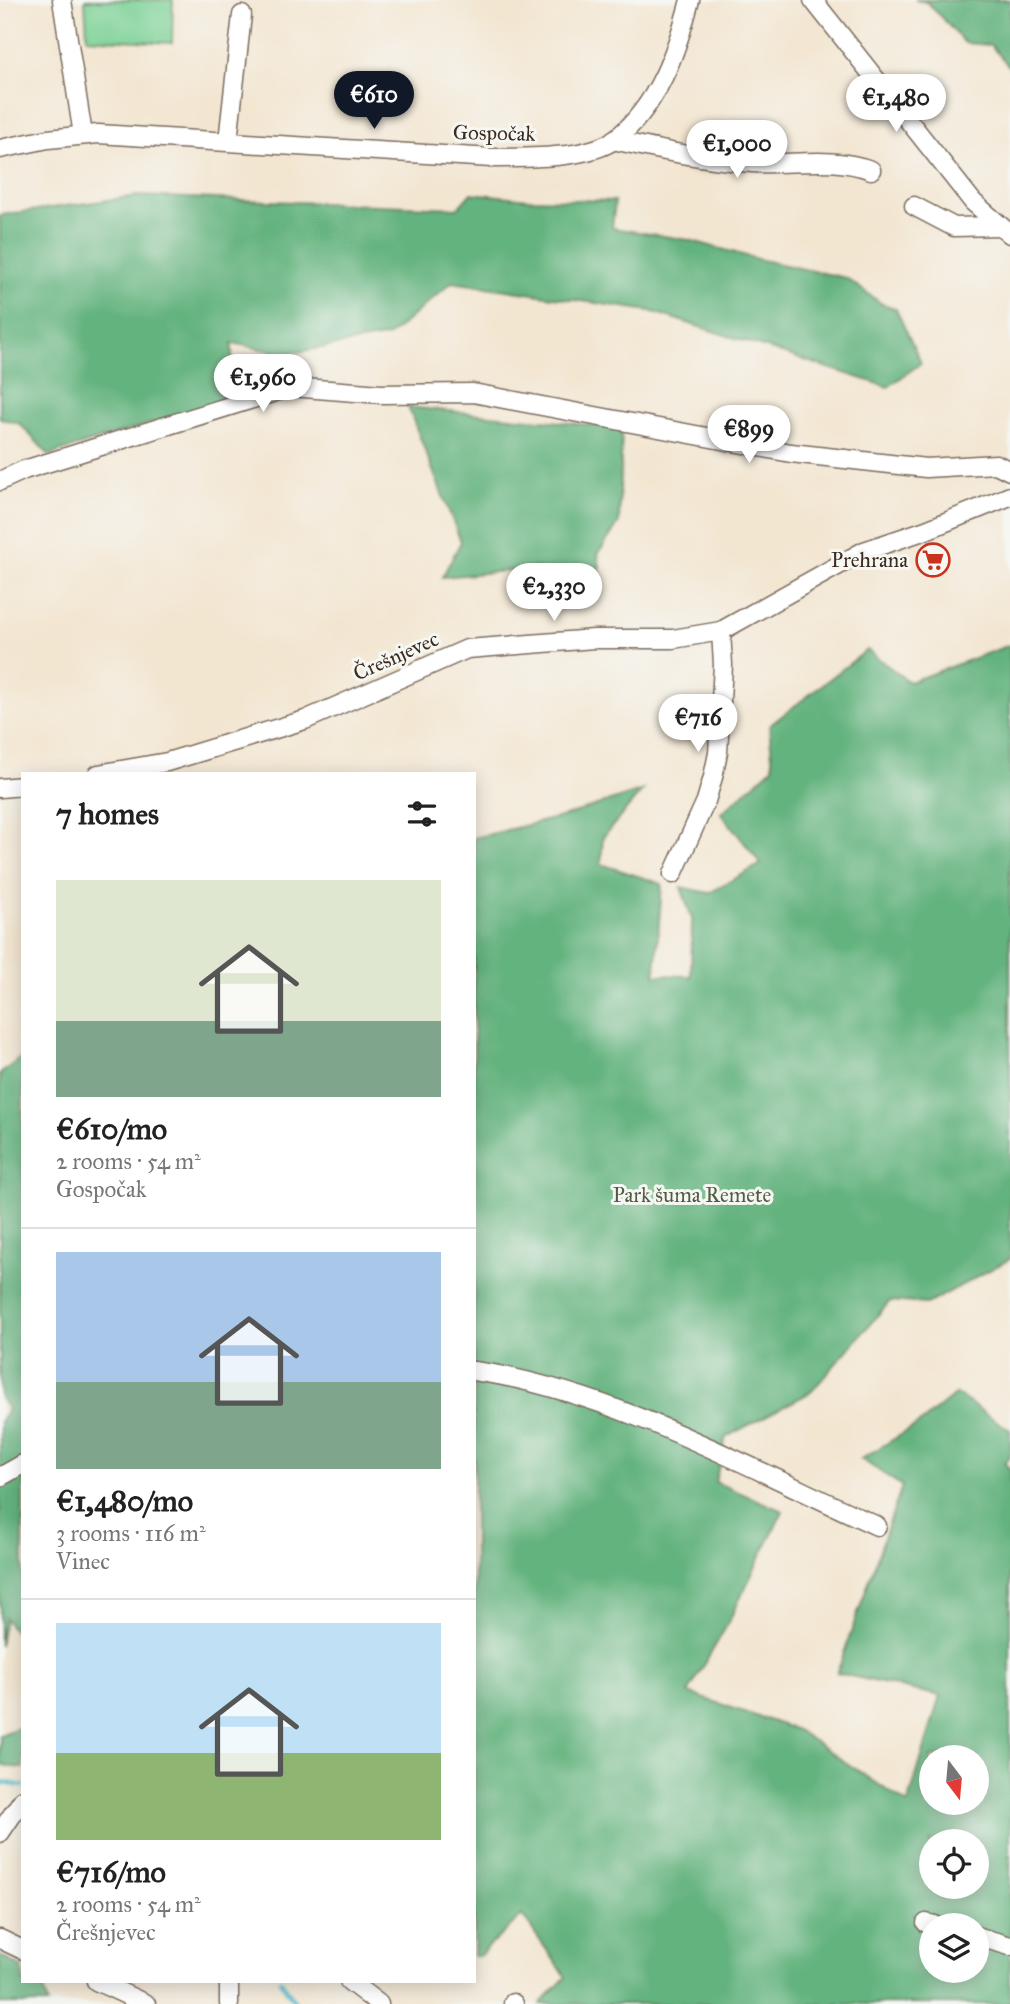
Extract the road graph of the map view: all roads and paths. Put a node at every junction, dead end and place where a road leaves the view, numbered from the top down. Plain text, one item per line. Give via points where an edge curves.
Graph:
1 (62, 0) edge
2 (690, 0) edge
3 (813, 0) edge
4 (242, 15) dead end
5 (83, 135) junction
6 (613, 140) junction
7 (228, 141) junction
8 (0, 149) edge
9 (872, 170) dead end
10 (914, 206) dead end
11 (1004, 230) edge
12 (1010, 471) edge
13 (0, 481) edge
14 (1010, 496) edge
15 (721, 631) junction
16 (110, 772) edge
17 (21, 786) edge
18 (0, 788) edge
19 (673, 874) dead end
20 (476, 1371) edge
21 (21, 1465) edge
22 (0, 1477) edge
23 (877, 1526) dead end
24 (21, 1801) edge
25 (0, 1833) edge
26 (0, 1940) edge
27 (989, 1940) edge
28 (1010, 1946) edge
29 (21, 1949) edge
30 (100, 1983) edge
31 (229, 1983) edge
32 (352, 1983) edge
33 (146, 2004) edge
34 (229, 2004) edge
35 (379, 2004) edge

1 - 5 street
2 - 6 street, Gospočak via 664,77 645,107
3 - 11 street via 973,202
4 - 7 street
5 - 7 street, Gospočak
5 - 8 street, Gospočak
6 - 7 street, Gospočak via 571,153 492,158
6 - 9 street via 706,158 791,165 848,161
10 - 11 street via 954,227
12 - 13 street via 996,464 926,468 791,453 473,393 381,394 291,387
14 - 15 street, Črešnjevec via 864,551
15 - 16 street, Črešnjevec via 664,639 594,639 467,649 305,720 167,762
15 - 19 street via 718,753 706,801
17 - 18 street
20 - 23 street via 525,1378 623,1411
21 - 22 street
24 - 25 street
26 - 29 street
27 - 28 street
30 - 33 street
31 - 34 street
32 - 35 street

